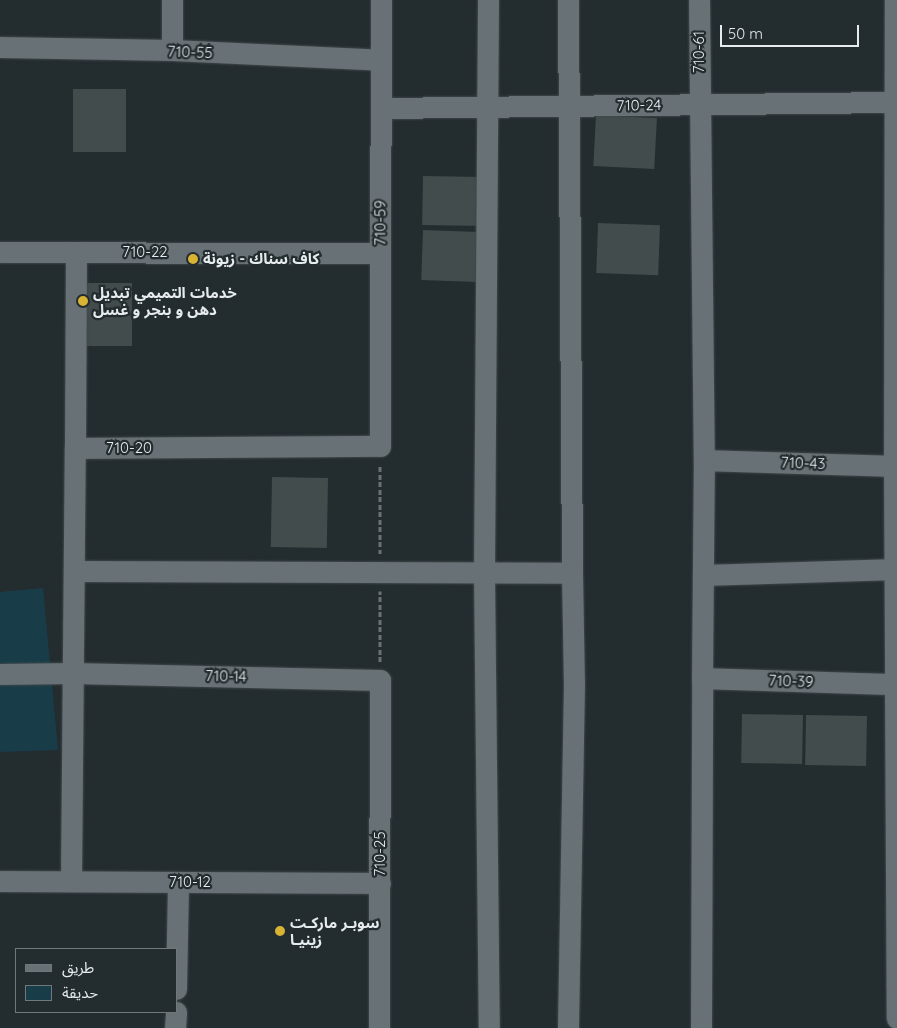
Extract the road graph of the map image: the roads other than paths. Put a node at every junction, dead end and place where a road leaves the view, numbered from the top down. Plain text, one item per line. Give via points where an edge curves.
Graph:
1 (172, 0) edge
2 (381, 0) edge
3 (488, 0) edge
4 (568, 0) edge
5 (699, 0) edge
6 (895, 0) edge
7 (0, 47) edge
8 (172, 50) junction
9 (381, 60) junction
10 (896, 102) edge
11 (699, 104) junction
12 (568, 106) junction
13 (488, 107) junction
14 (381, 108) junction
15 (0, 252) edge
16 (76, 252) junction
17 (380, 253) junction
18 (380, 446) joint
19 (75, 448) junction
20 (704, 460) junction
21 (894, 466) junction
22 (896, 569) edge
23 (74, 571) junction
24 (484, 572) junction
25 (572, 572) junction
26 (703, 576) junction
27 (73, 673) junction
28 (0, 674) edge
29 (702, 678) junction
30 (380, 680) joint
31 (895, 684) junction
32 (0, 881) edge
33 (71, 881) junction
34 (178, 882) junction
35 (380, 883) junction
36 (177, 948) edge
37 (176, 1013) edge
38 (897, 1018) edge
39 (176, 1028) edge
40 (380, 1028) edge
41 (489, 1028) edge
42 (568, 1028) edge
43 (701, 1028) edge

1 - 8 street
2 - 9 street, 710-59
3 - 13 street
4 - 12 street
5 - 11 street, 710-61
6 - 10 street
7 - 8 street, 710-55
8 - 9 street, 710-55
9 - 14 street, 710-59
10 - 11 street, 710-24
10 - 21 street
11 - 12 street, 710-24
11 - 20 street
12 - 13 street, 710-24
12 - 25 street
13 - 14 street, 710-24
13 - 24 street
14 - 17 street, 710-59
15 - 16 street, 710-22
16 - 17 street, 710-22
16 - 19 street
17 - 18 street, 710-59
18 - 19 street, 710-20
19 - 23 street
20 - 21 street, 710-43
20 - 26 street
21 - 22 street
22 - 26 street
22 - 31 street
23 - 24 street
23 - 27 street
24 - 25 street
24 - 41 street
25 - 42 street via 574,683
26 - 29 street
27 - 28 street, 710-14
27 - 30 street, 710-14
27 - 33 street
29 - 31 street, 710-39
29 - 43 street
30 - 35 street, 710-25
31 - 38 street
32 - 33 street, 710-12
33 - 34 street, 710-12
34 - 35 street, 710-12
34 - 36 street
35 - 40 street, 710-25
37 - 39 street

